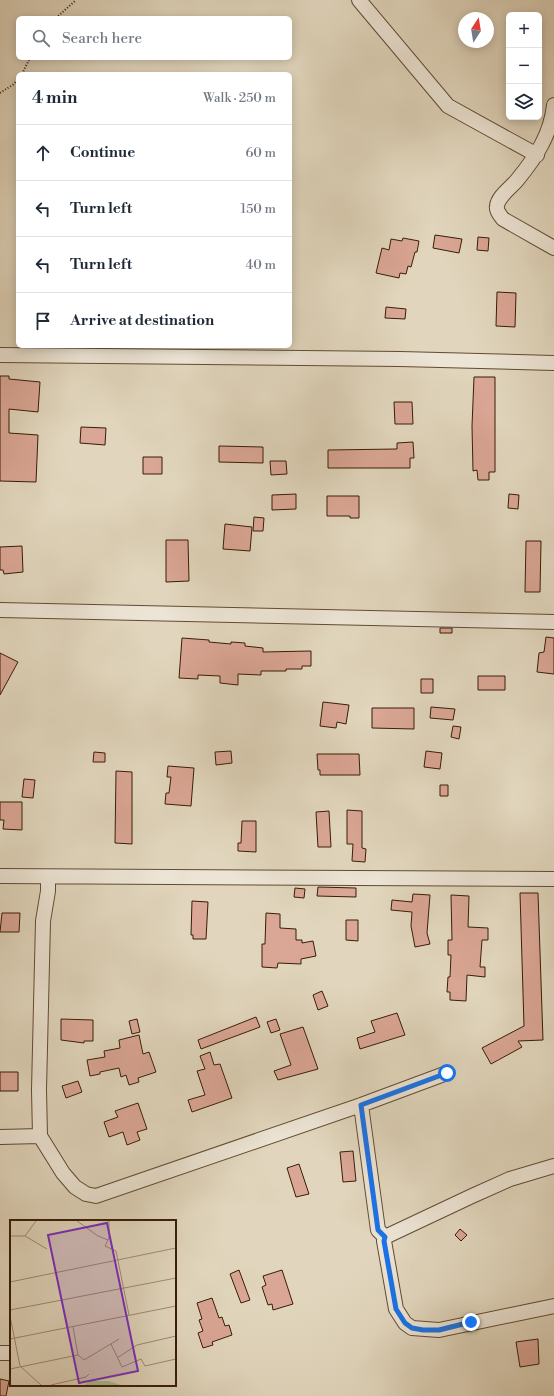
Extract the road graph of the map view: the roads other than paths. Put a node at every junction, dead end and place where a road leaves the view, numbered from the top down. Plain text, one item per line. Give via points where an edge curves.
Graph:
1 (359, 0) edge
2 (554, 105) edge
3 (537, 155) junction
4 (554, 248) edge
5 (0, 355) edge
6 (554, 362) edge
7 (0, 610) edge
8 (554, 622) edge
9 (0, 876) edge
10 (48, 877) junction
11 (554, 879) edge
12 (447, 1073) dead end
13 (361, 1105) junction
14 (40, 1136) junction
15 (0, 1137) edge
16 (554, 1166) edge
17 (385, 1237) junction
18 (554, 1306) edge

1 - 3 street via 448,106
2 - 3 street via 546,138
3 - 4 street via 502,196 497,205 498,212 503,220
5 - 6 street
7 - 8 street
9 - 10 street
10 - 11 street
10 - 14 street via 43,921
12 - 13 street
13 - 14 street via 96,1196 86,1194 75,1187
13 - 17 street via 378,1230
14 - 15 street
16 - 17 street via 510,1180
17 - 18 street via 396,1309 405,1323 412,1328 439,1330

